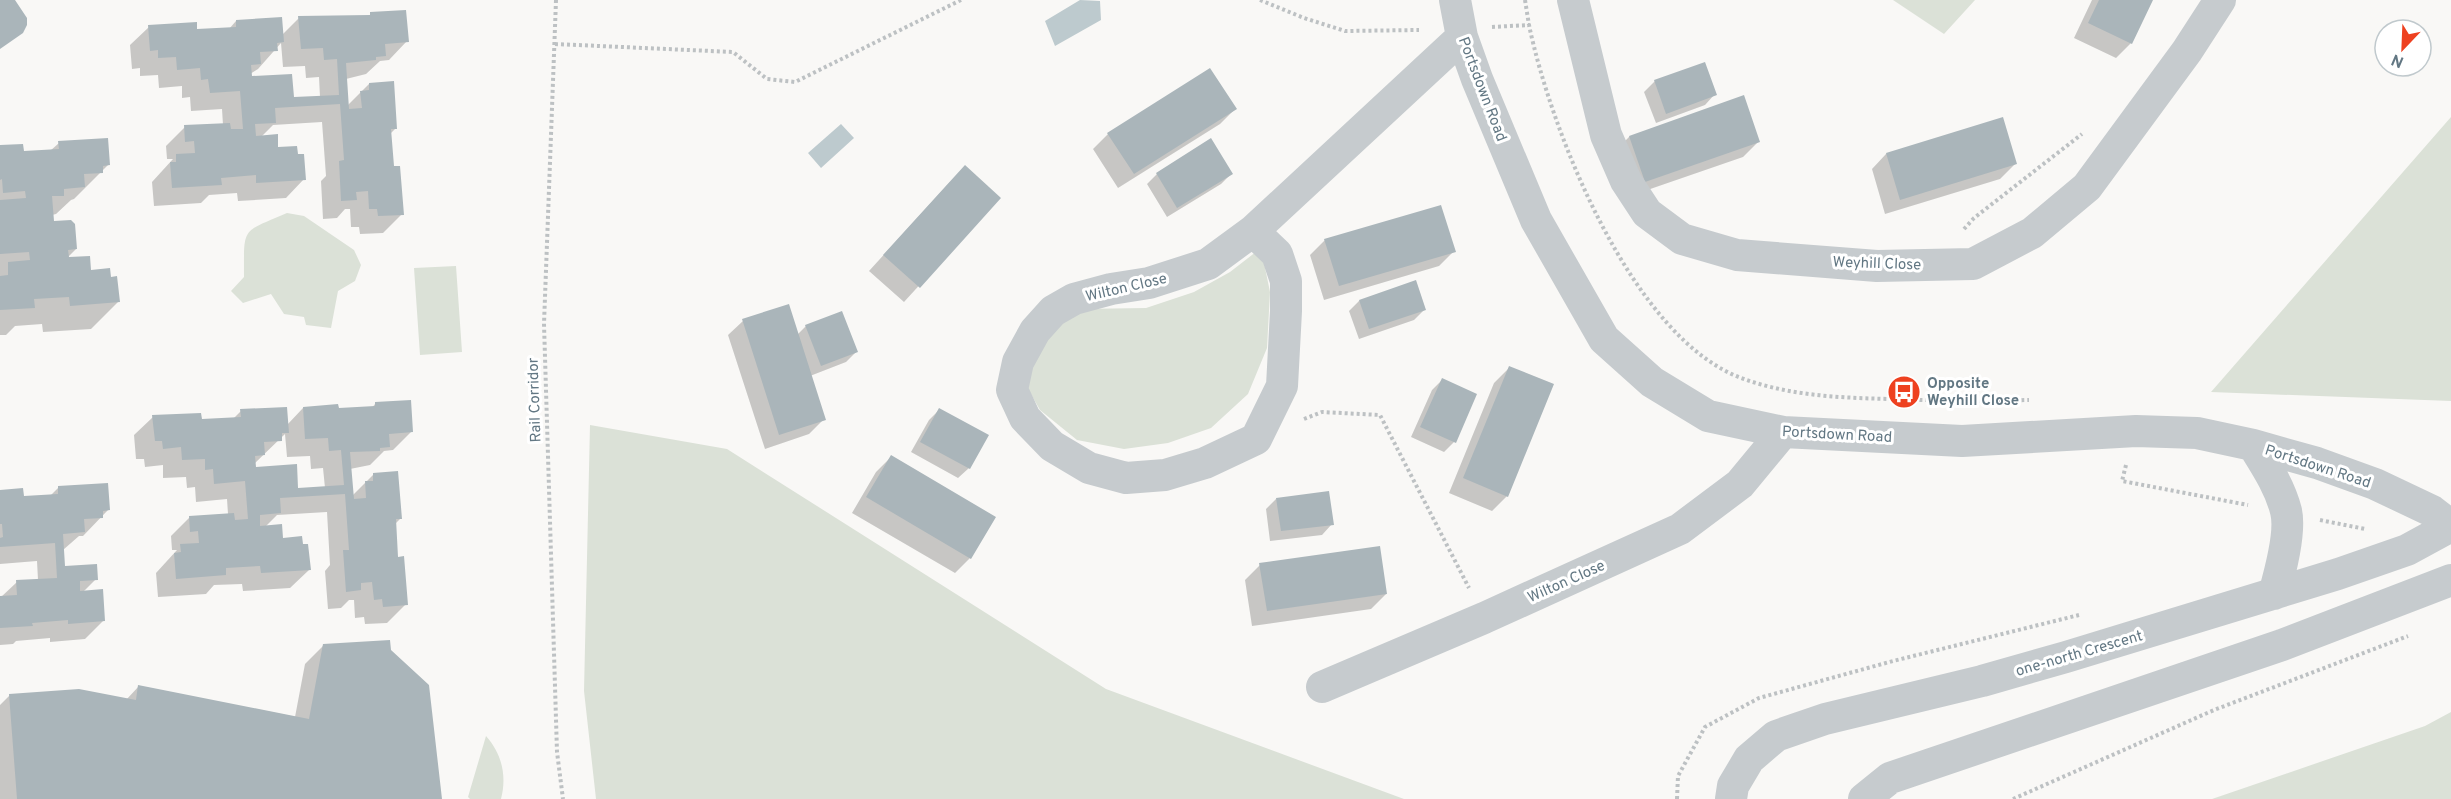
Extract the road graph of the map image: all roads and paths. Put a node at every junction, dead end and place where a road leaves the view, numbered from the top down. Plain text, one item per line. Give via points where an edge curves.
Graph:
1 (556, 0) edge
2 (961, 0) edge
3 (1260, 0) edge
4 (1455, 0) edge
5 (1526, 0) edge
6 (2220, 0) edge
7 (1574, 1) edge
8 (1529, 25) junction
9 (1514, 26) dead end
10 (1462, 34) junction
11 (555, 44) junction
12 (2090, 127) dead end
13 (1253, 231) junction
14 (1934, 264) junction
15 (2035, 400) dead end
16 (2136, 431) junction
17 (1783, 432) junction
18 (1256, 439) junction
19 (2253, 445) junction
20 (2287, 513) junction
21 (2451, 526) edge
22 (2366, 529) dead end
23 (2451, 580) edge
24 (2274, 594) junction
25 (1484, 618) junction
26 (2419, 631) dead end
27 (1322, 687) dead end
28 (563, 799) edge
29 (1731, 799) edge
30 (1864, 799) edge
31 (2013, 799) edge

1 - 11 path, Rail Corridor
2 - 11 path via 795,82 767,79 733,52
3 - 10 path via 1345,31
4 - 10 street, Portsdown Road
5 - 8 path
6 - 14 street, Weyhill Close via 2087,187 2032,233 1973,264
7 - 14 street, Weyhill Close via 1606,135 1626,181 1647,213 1682,238 1737,255 1877,266
8 - 9 path
8 - 15 path via 1537,63 1561,134 1595,211 1648,301 1684,343 1742,379 1780,389 1838,398
10 - 13 street, Wilton Close
10 - 17 street, Portsdown Road via 1536,220 1604,339 1652,382 1708,417
11 - 28 path, Rail Corridor via 544,324 557,752
12 - 14 path via 1974,218
13 - 18 street via 1277,254 1286,281 1282,386
13 - 18 street, Wilton Close via 1208,264 1149,283 1074,299 1053,311 1035,331 1018,362 1012,390 1025,418 1052,446 1089,468 1126,478 1165,475 1204,463
16 - 17 street, Portsdown Road via 1962,441
16 - 19 street, Portsdown Road via 2197,433
16 - 20 path via 2122,481
17 - 25 street, Wilton Close via 1740,483 1680,529
18 - 25 path via 1322,412 1380,415
19 - 20 street via 2277,485
19 - 21 street, Portsdown Road via 2376,484 2432,511
20 - 22 path
20 - 24 street via 2282,564
21 - 24 street, one-north Crescent via 2407,550
23 - 30 street via 2282,645 1890,778
24 - 29 street, one-north Crescent via 1982,681 1825,719 1776,736 1749,759 1733,786
25 - 27 street, Wilton Close
26 - 31 path via 2214,710

